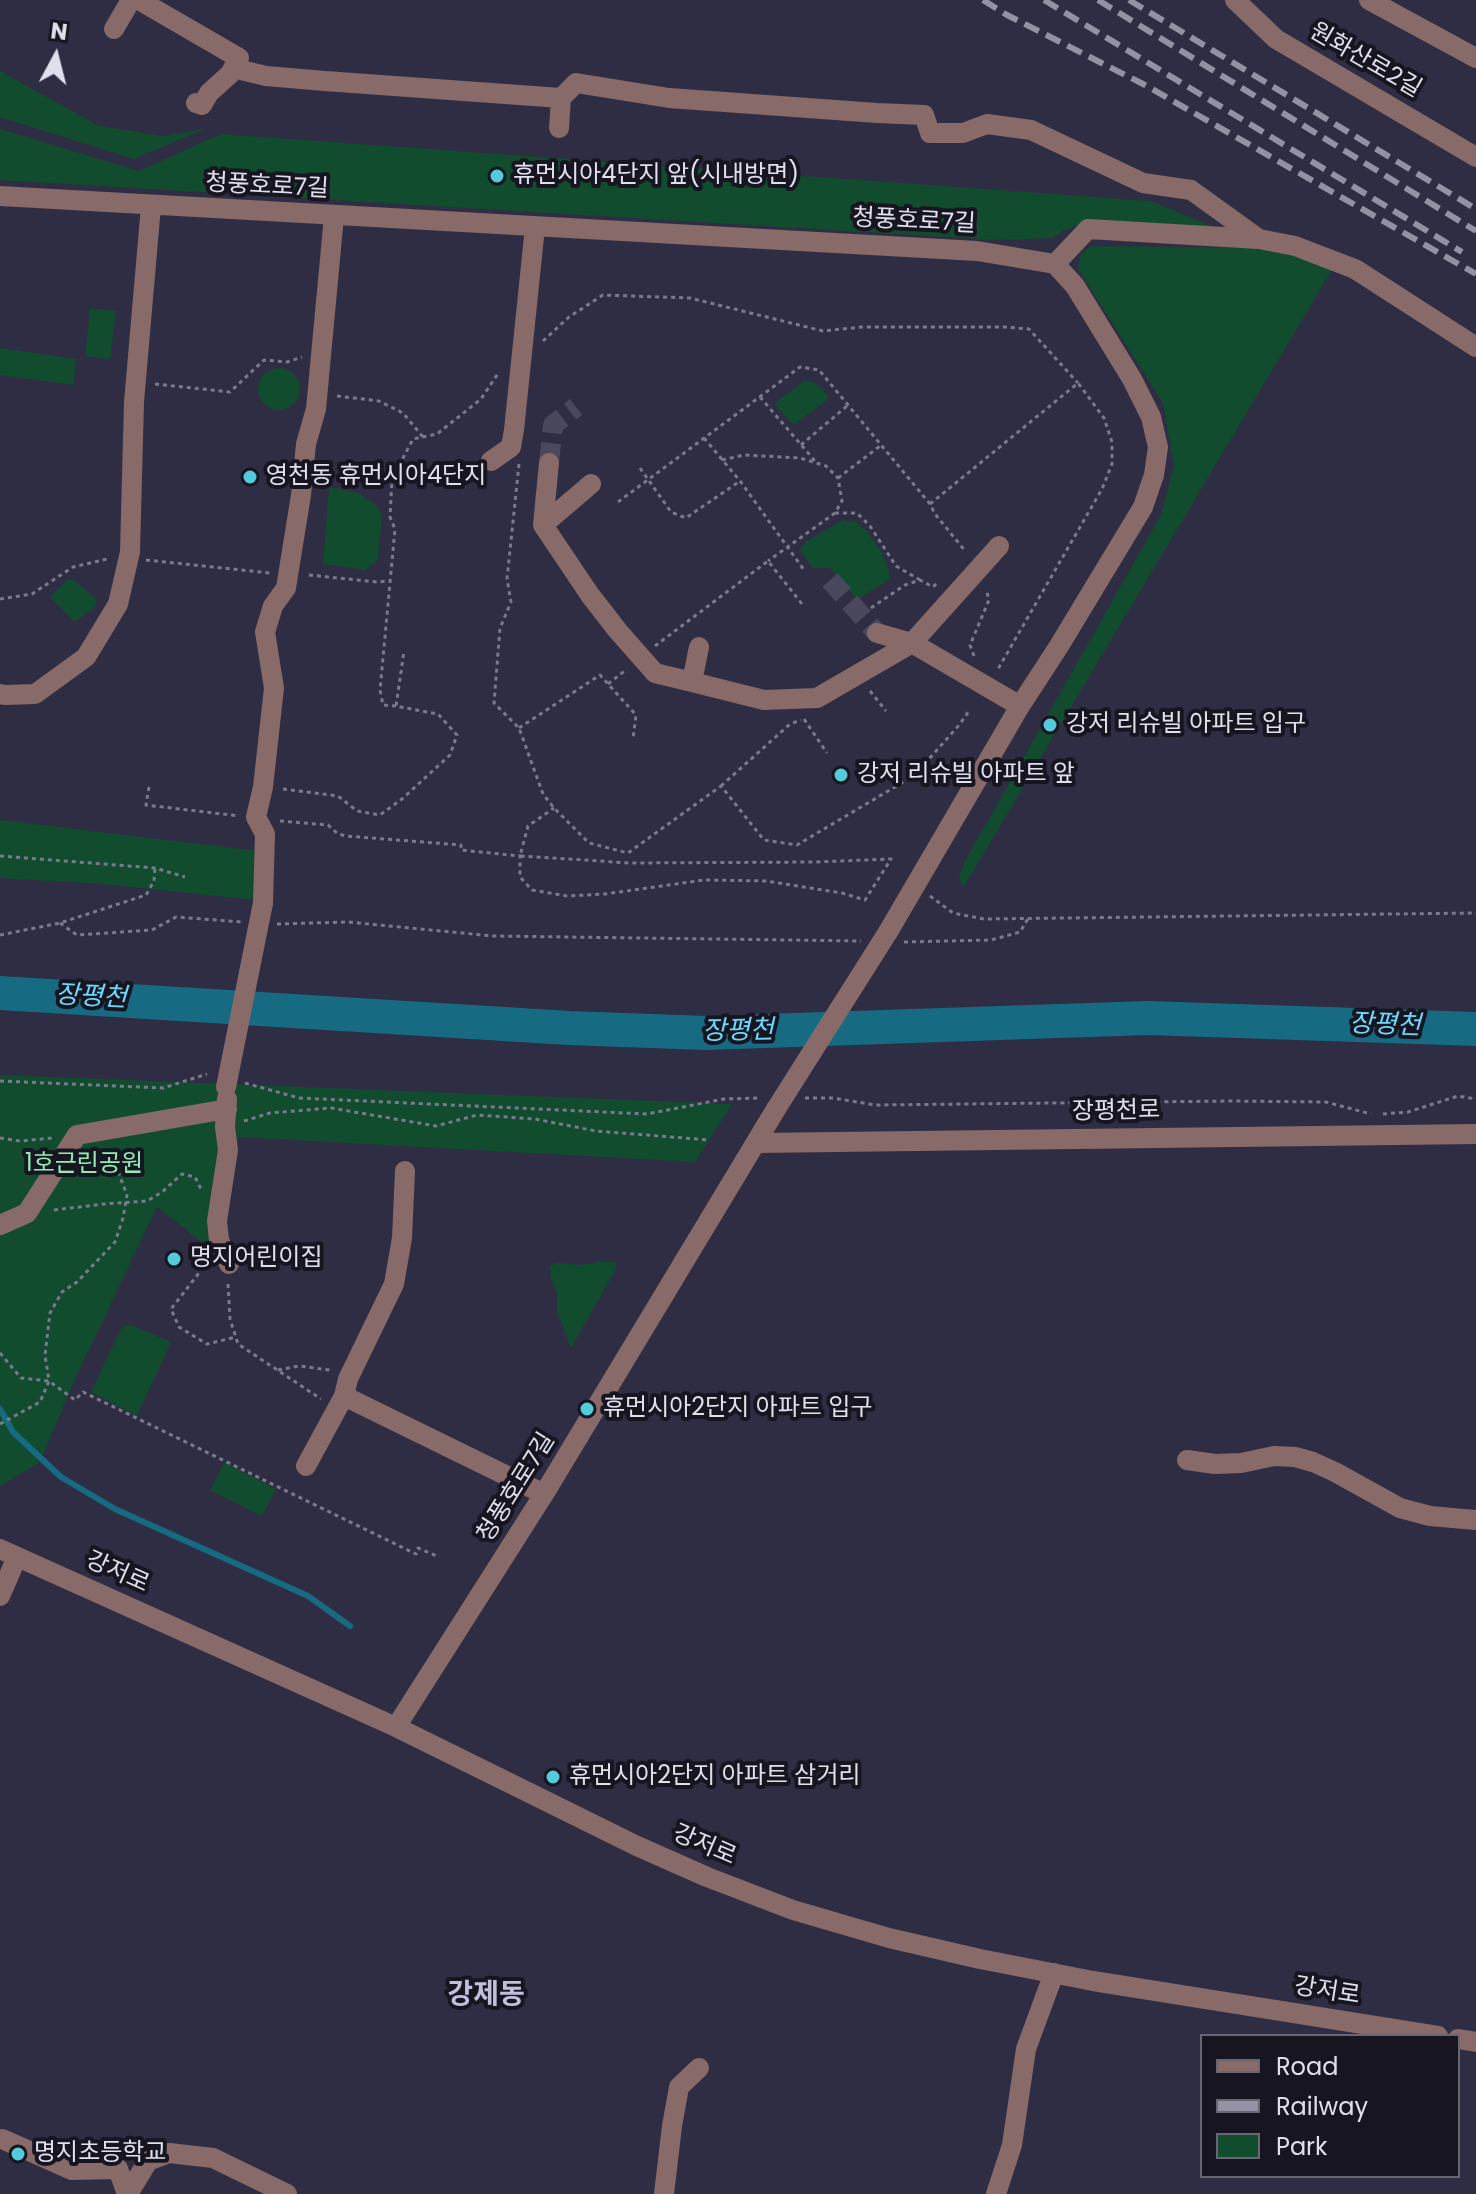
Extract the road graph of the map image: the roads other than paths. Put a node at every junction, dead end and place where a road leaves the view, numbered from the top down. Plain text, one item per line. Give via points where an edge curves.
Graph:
1 (131, 0) edge
2 (139, 0) edge
3 (1235, 0) edge
4 (1369, 0) edge
5 (114, 29) dead end
6 (1476, 58) edge
7 (233, 68) junction
8 (561, 98) junction
9 (196, 103) dead end
10 (559, 128) dead end
11 (1476, 157) edge
12 (0, 196) edge
13 (151, 206) junction
14 (334, 216) junction
15 (535, 227) junction
16 (1259, 239) junction
17 (1055, 264) junction
18 (1476, 347) edge
19 (491, 461) dead end
20 (549, 463) tunnel mouth
21 (591, 484) dead end
22 (543, 525) junction
23 (999, 546) dead end
24 (877, 633) tunnel mouth
25 (912, 643) junction
26 (699, 647) dead end
27 (692, 682) junction
28 (0, 694) edge
29 (1020, 706) junction
30 (226, 1118) junction
31 (1476, 1134) edge
32 (756, 1143) junction
33 (405, 1171) dead end
34 (0, 1225) edge
35 (229, 1264) road end
36 (334, 1399) junction
37 (1187, 1460) dead end
38 (306, 1466) dead end
39 (544, 1494) junction
40 (1476, 1520) edge
41 (8, 1553) edge
42 (0, 1596) edge
43 (396, 1727) junction
44 (1054, 1973) junction
45 (1426, 2034) edge
46 (699, 2068) dead end
47 (2, 2139) dead end
48 (127, 2194) edge
49 (287, 2194) edge
50 (664, 2194) edge
51 (996, 2194) edge

1 - 5 street
2 - 7 street via 239,58
3 - 11 street, 원화산로2길 via 1276,39
4 - 6 street
7 - 8 street via 266,76
7 - 9 street via 202,105
8 - 10 street
8 - 16 street via 576,83 669,98 924,115 930,133 963,133 987,124 1031,130 1143,183 1191,190
12 - 13 street, 청풍호로7길
13 - 14 street, 청풍호로7길
13 - 28 street via 128,558 118,604 86,657 35,694
14 - 15 street, 청풍호로7길
14 - 30 street, bridge via 316,409 306,444 286,588 265,632 274,688 260,826 263,903
15 - 17 street, 청풍호로7길 via 977,251
15 - 19 street via 511,447
16 - 17 street via 1088,229
16 - 18 street via 1295,246 1355,269
17 - 29 street via 1075,286 1132,379 1151,417 1158,447 1143,507
20 - 22 street
21 - 22 street
22 - 27 street via 590,595 655,673
23 - 25 street
24 - 25 street
25 - 27 street via 817,698 764,700
25 - 29 street
26 - 27 street
29 - 32 street, 청풍호로7길, bridge via 915,886 896,937 774,1104
30 - 34 street via 72,1142 27,1213
30 - 35 street via 228,1150 217,1221
31 - 32 street, 장평천로
32 - 39 street, 청풍호로7길
33 - 36 street via 394,1284
36 - 38 street
36 - 39 street
37 - 40 street via 1215,1464 1295,1457 1400,1508
39 - 43 street, 청풍호로7길
41 - 42 street
41 - 43 street, 강저로
43 - 44 street, 강저로 via 637,1846 793,1910 889,1938
44 - 45 street, 강저로
44 - 51 street via 1026,2049 1012,2145
46 - 50 street via 679,2087
47 - 48 street via 72,2170 118,2169
48 - 49 street via 148,2161 169,2153 213,2158

